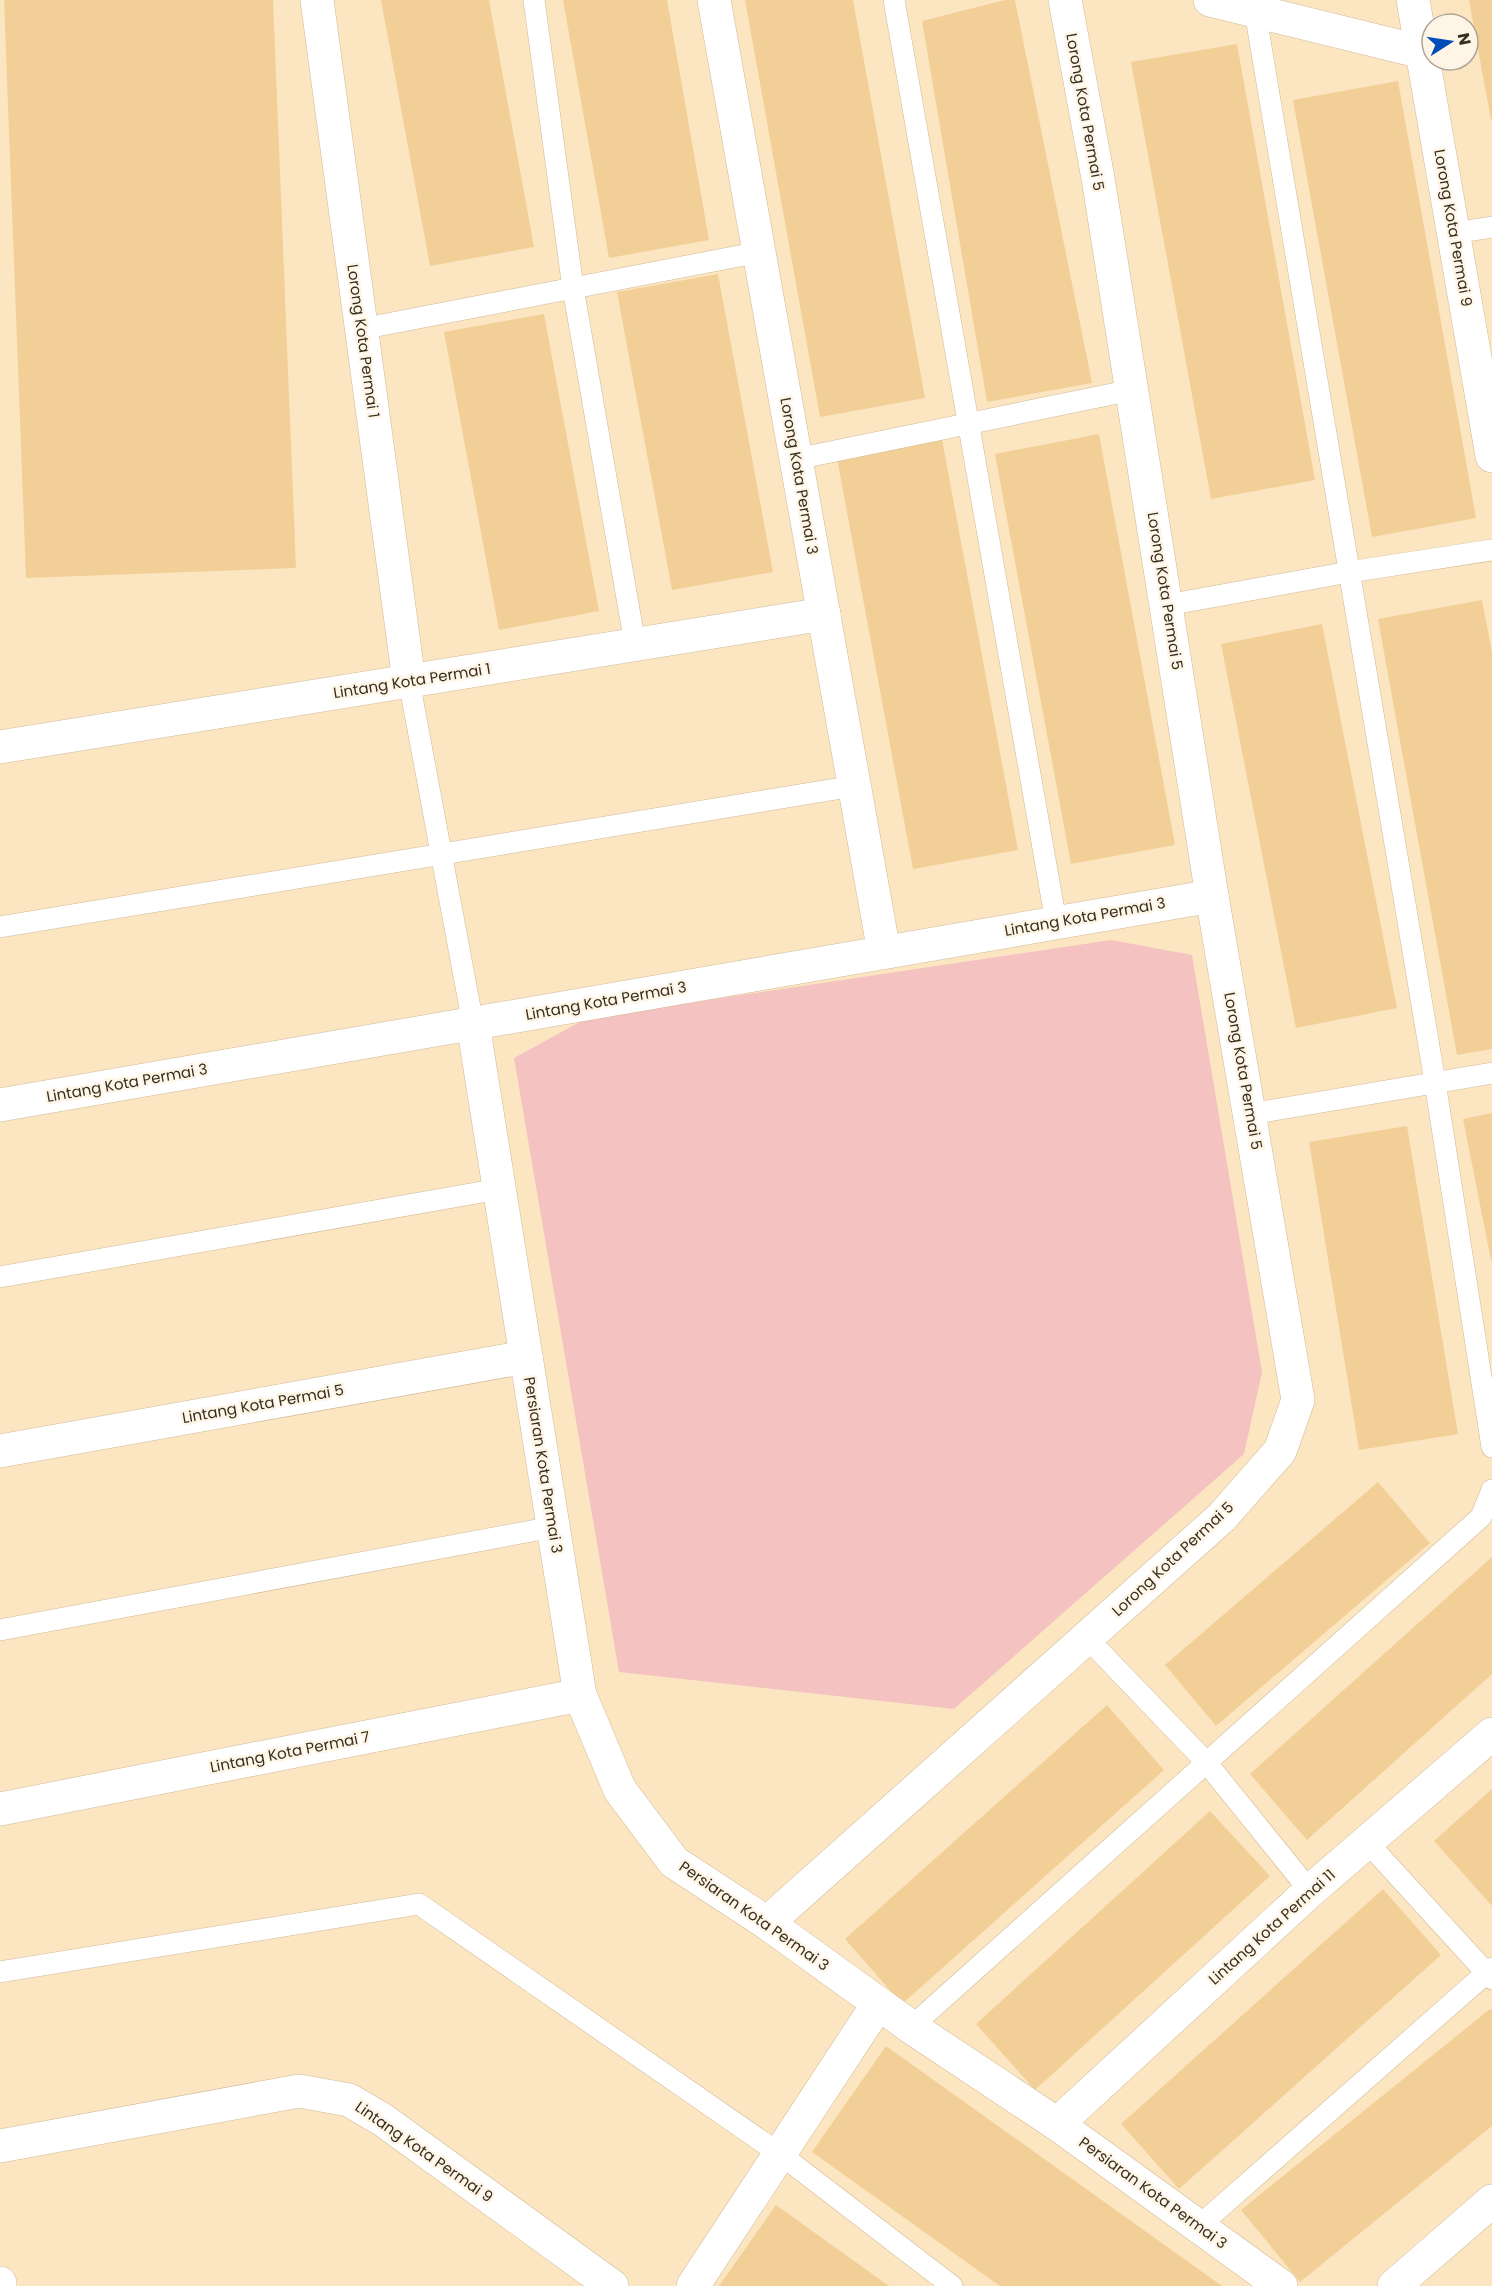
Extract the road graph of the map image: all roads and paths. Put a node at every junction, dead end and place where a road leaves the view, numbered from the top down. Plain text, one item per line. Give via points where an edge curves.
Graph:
1 (317, 0) edge
2 (534, 0) edge
3 (714, 0) edge
4 (894, 0) edge
5 (1065, 0) edge
6 (1210, 0) edge
7 (1413, 0) edge
8 (1255, 11) junction
9 (1420, 40) edge
10 (1420, 52) edge
11 (1426, 72) edge
12 (1492, 227) edge
13 (1454, 234) junction
14 (760, 252) junction
15 (573, 288) junction
16 (361, 329) junction
17 (1132, 390) junction
18 (968, 424) junction
19 (1492, 456) edge
20 (796, 459) junction
21 (1492, 550) edge
22 (1349, 572) junction
23 (1167, 605) junction
24 (824, 614) junction
25 (635, 644) junction
26 (409, 681) junction
27 (0, 747) edge
28 (854, 786) junction
29 (441, 854) junction
30 (1212, 896) junction
31 (1056, 922) junction
32 (0, 927) edge
33 (884, 952) junction
34 (473, 1024) junction
35 (1492, 1072) edge
36 (1435, 1082) junction
37 (0, 1105) edge
38 (1250, 1114) junction
39 (499, 1189) junction
40 (0, 1277) edge
41 (526, 1357) junction
42 (1492, 1447) edge
43 (0, 1451) edge
44 (1492, 1490) edge
45 (553, 1527) junction
46 (0, 1630) edge
47 (1087, 1638) junction
48 (580, 1695) junction
49 (1492, 1734) edge
50 (1206, 1762) junction
51 (0, 1809) edge
52 (1368, 1842) junction
53 (1310, 1892) junction
54 (766, 1923) junction
55 (0, 1972) edge
56 (1490, 1973) edge
57 (878, 2004) junction
58 (911, 2027) junction
59 (1057, 2124) junction
60 (0, 2146) edge
61 (780, 2154) junction
62 (1492, 2201) edge
63 (1199, 2226) junction
64 (612, 2286) edge
65 (693, 2286) edge
66 (952, 2286) edge
67 (1281, 2286) edge
68 (1394, 2286) edge

1 - 16 street, Lorong Kota Permai 1
2 - 15 lane
3 - 14 street, Lorong Kota Permai 3
4 - 18 lane
5 - 17 street, Lorong Kota Permai 5
6 - 8 street
7 - 9 street, Lorong Kota Permai 9
8 - 10 street
8 - 22 lane
11 - 13 street, Lorong Kota Permai 9
12 - 13 lane
13 - 19 street, Lorong Kota Permai 9
14 - 15 lane
14 - 20 street, Lorong Kota Permai 3
15 - 16 lane
15 - 25 lane
16 - 26 street, Lorong Kota Permai 1
17 - 18 lane
17 - 23 street, Lorong Kota Permai 5
18 - 20 lane
18 - 31 lane
20 - 24 street, Lorong Kota Permai 3
21 - 22 lane
22 - 23 lane
22 - 36 lane
23 - 30 street, Lorong Kota Permai 5
24 - 25 street, Lintang Kota Permai 1
24 - 28 street, Lorong Kota Permai 3
25 - 26 street, Lintang Kota Permai 1
26 - 27 street, Lintang Kota Permai 1
26 - 29 lane
28 - 29 lane
28 - 33 street, Lorong Kota Permai 3
29 - 32 lane
29 - 34 lane
30 - 31 street, Lintang Kota Permai 3
30 - 38 street, Lorong Kota Permai 5
31 - 33 street, Lintang Kota Permai 3
33 - 34 street, Lintang Kota Permai 3
34 - 37 street, Lintang Kota Permai 3
34 - 39 street, Persiaran Kota Permai 3
35 - 36 lane
36 - 38 lane
36 - 42 lane
38 - 47 street, Lorong Kota Permai 5 via 1298,1400 1280,1451 1222,1518
39 - 40 lane
39 - 41 street, Persiaran Kota Permai 3
41 - 43 street, Lintang Kota Permai 5
41 - 45 street, Persiaran Kota Permai 3
44 - 50 lane via 1481,1517
45 - 46 lane
45 - 48 street, Persiaran Kota Permai 3
47 - 50 lane
47 - 54 street, Lorong Kota Permai 5
48 - 51 street, Lintang Kota Permai 7
48 - 54 street, Persiaran Kota Permai 3 via 620,1790 674,1862
49 - 52 street, Lintang Kota Permai 11
50 - 53 lane
50 - 58 lane
52 - 53 street, Lintang Kota Permai 11
52 - 56 lane
53 - 59 street, Lintang Kota Permai 11
54 - 57 street, Persiaran Kota Permai 3
55 - 61 lane via 418,1904
56 - 63 lane
57 - 58 street, Persiaran Kota Permai 3
57 - 61 street
58 - 59 street, Persiaran Kota Permai 3
59 - 63 street, Persiaran Kota Permai 3
60 - 64 street, Lintang Kota Permai 9 via 299,2091 349,2100 383,2120
61 - 65 street
61 - 66 lane
62 - 68 street
63 - 67 street, Persiaran Kota Permai 3

